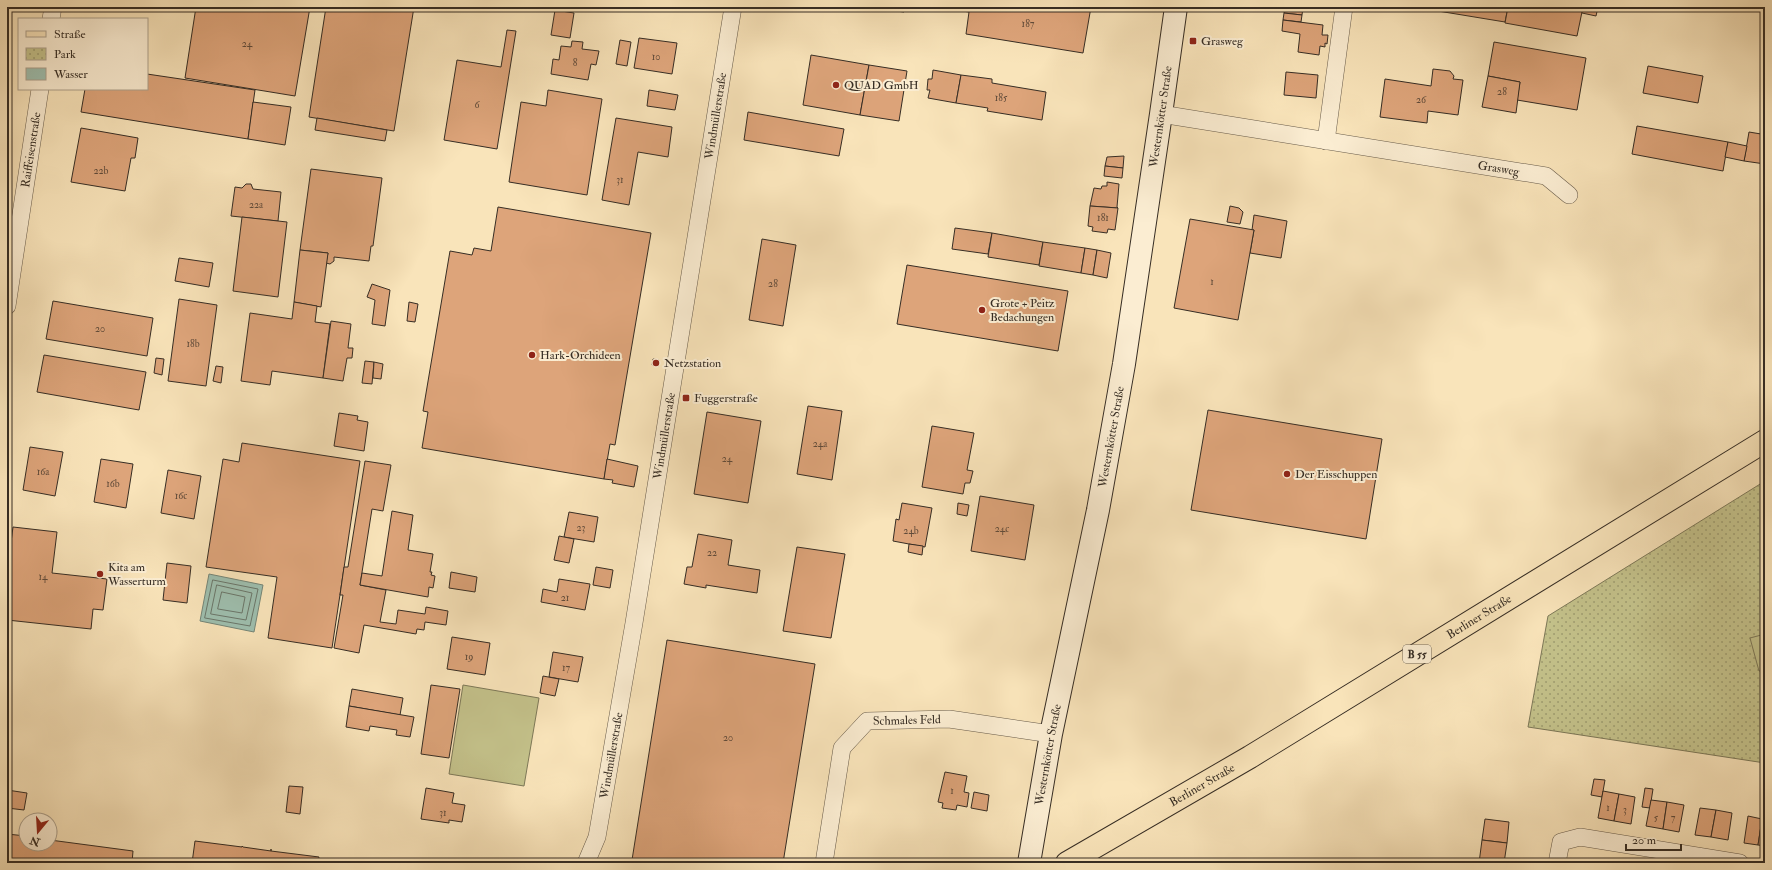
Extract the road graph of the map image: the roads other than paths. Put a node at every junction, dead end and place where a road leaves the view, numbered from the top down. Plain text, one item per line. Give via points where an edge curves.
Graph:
1 (53, 7) edge
2 (733, 7) edge
3 (1176, 7) edge
4 (1344, 7) edge
5 (51, 18) edge
6 (40, 90) edge
7 (1162, 114) junction
8 (1326, 141) junction
9 (1569, 195) dead end
10 (7, 306) edge
11 (1765, 442) edge
12 (1051, 734) junction
13 (586, 863) edge
14 (824, 863) edge
15 (1029, 863) edge
16 (1067, 863) edge
17 (1558, 863) edge
18 (1740, 863) edge

1 - 5 street
2 - 13 street, Windmüllerstraße via 632,634 597,837
3 - 7 street, Westernkötter Straße
4 - 8 street
6 - 10 street, Raiffeisenstraße
7 - 8 street, Grasweg
7 - 12 street, Westernkötter Straße via 1120,387 1098,510
8 - 9 street, Grasweg via 1546,176
11 - 16 main road, Berliner Straße / B 55 via 1250,757
12 - 14 street, Schmales Feld via 949,719 866,721 842,748
12 - 15 street, Westernkötter Straße
17 - 18 street via 1561,842 1580,837

